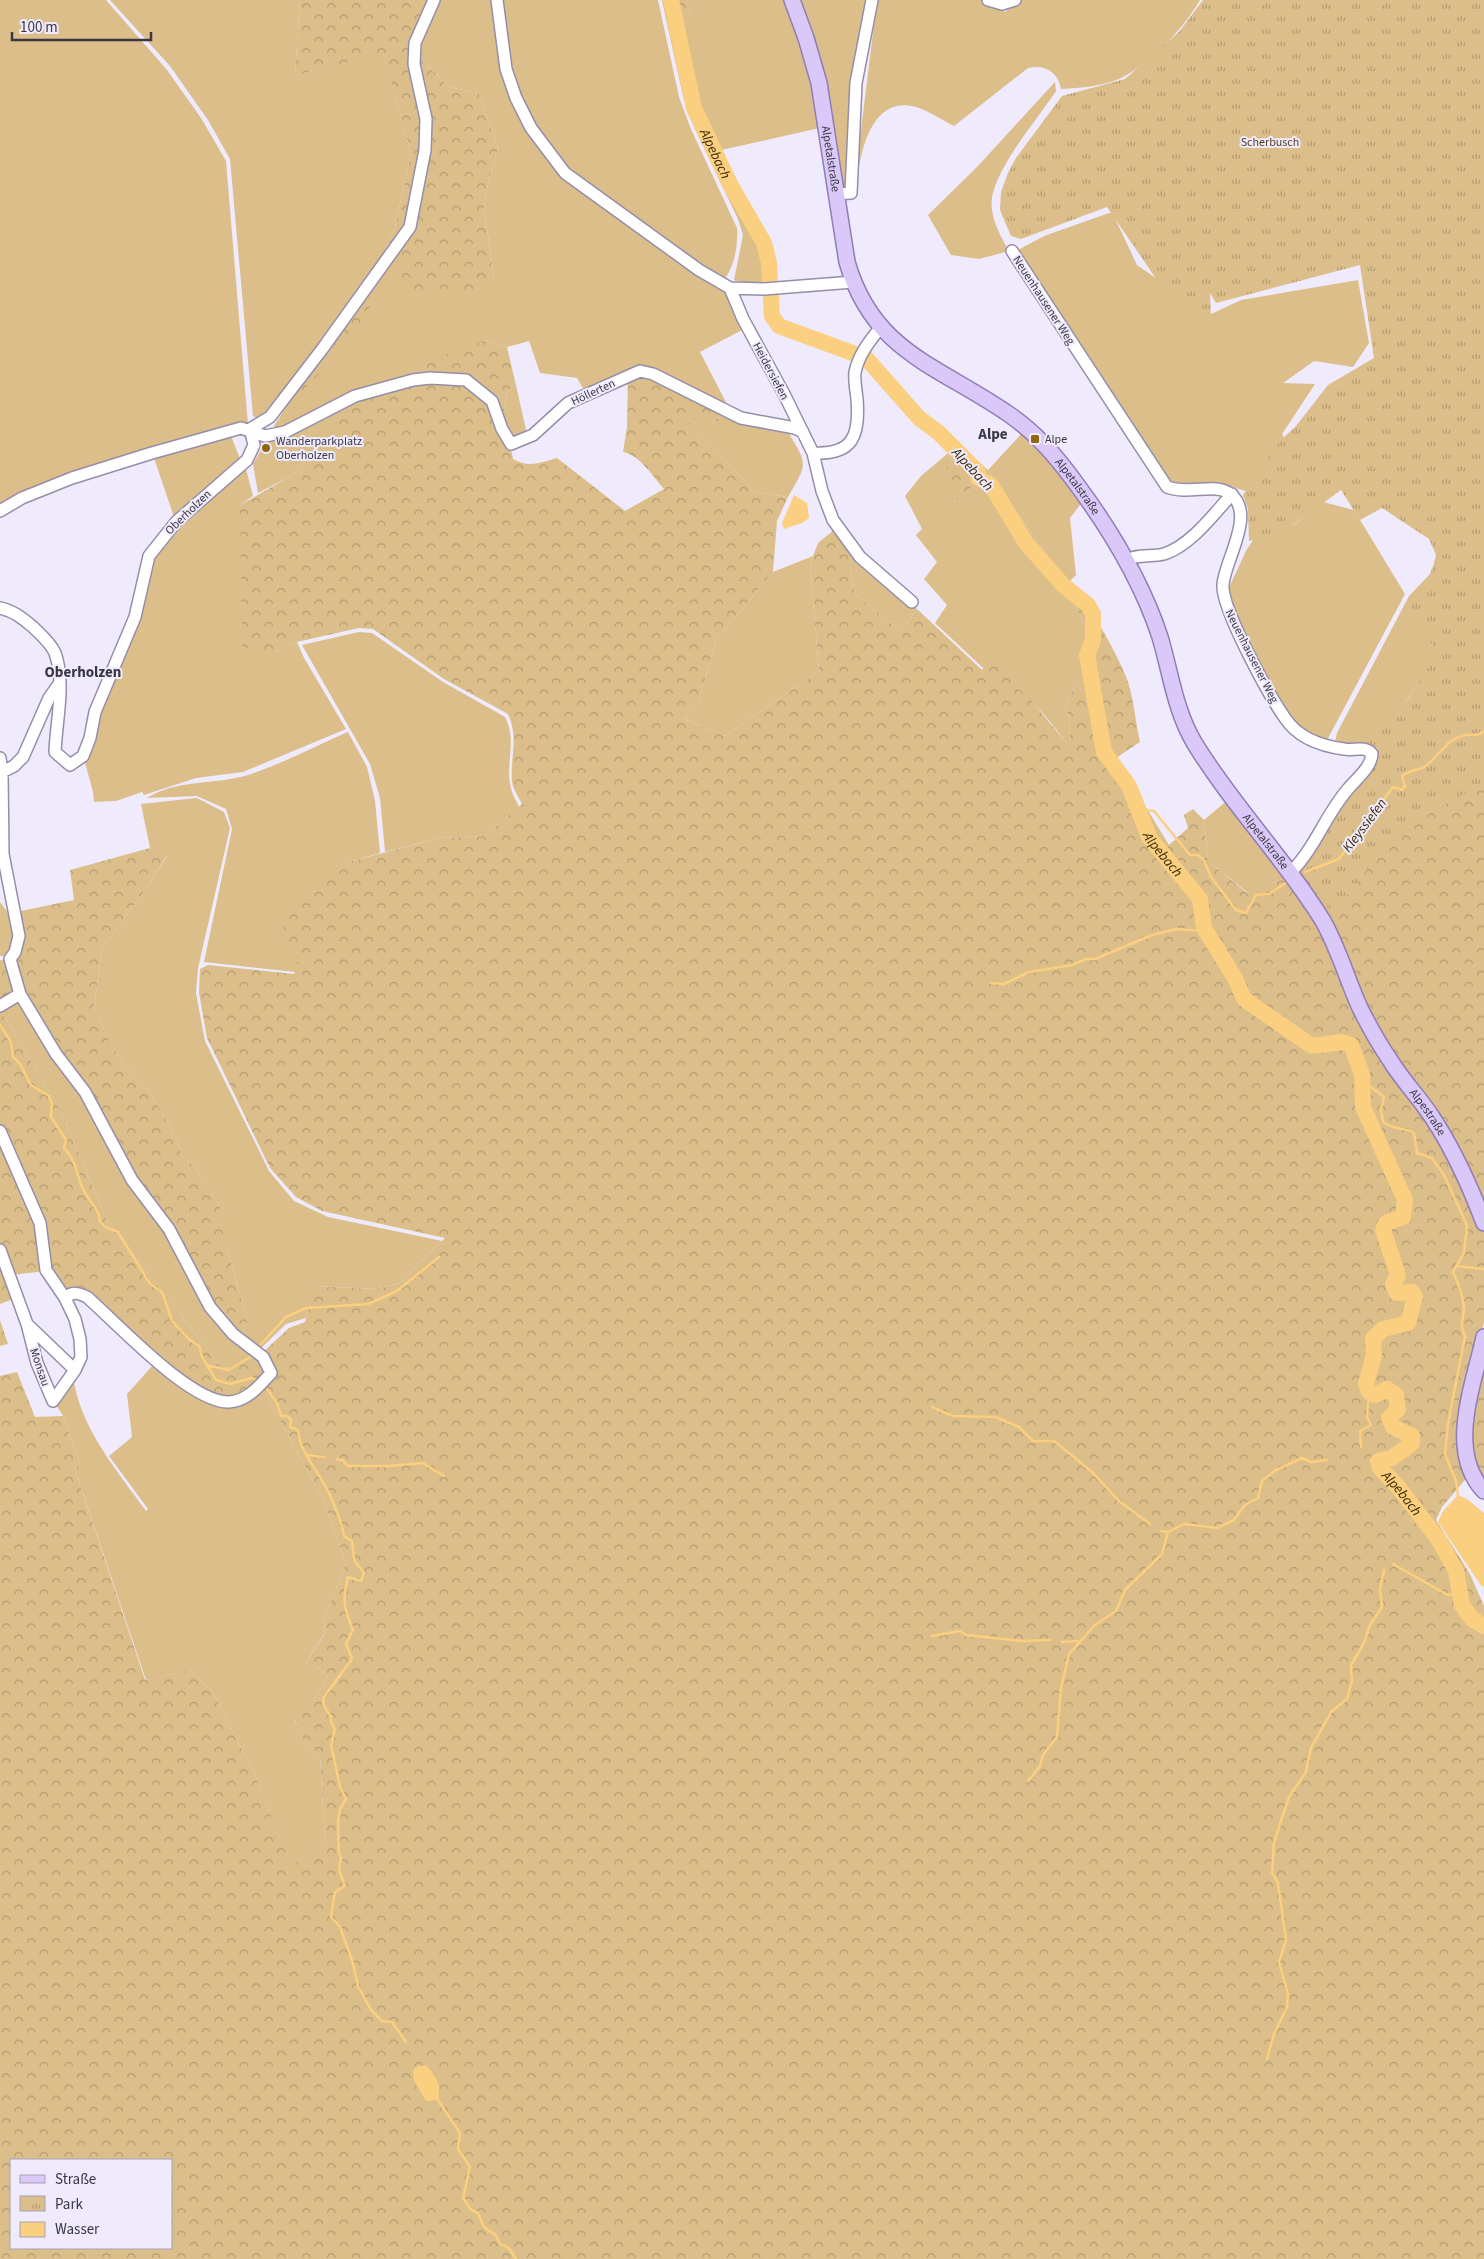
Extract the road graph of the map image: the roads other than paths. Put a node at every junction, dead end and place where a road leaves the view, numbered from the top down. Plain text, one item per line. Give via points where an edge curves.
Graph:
1 (434, 0) edge
2 (497, 0) edge
3 (792, 0) edge
4 (872, 0) edge
5 (988, 0) edge
6 (1015, 0) edge
7 (836, 194) junction
8 (1012, 251) dead end
9 (853, 282) junction
10 (730, 288) junction
11 (880, 328) junction
12 (250, 430) junction
13 (803, 432) junction
14 (813, 453) junction
15 (1232, 494) junction
16 (0, 511) edge
17 (1126, 560) junction
18 (912, 602) dead end
19 (0, 608) edge
20 (59, 684) junction
21 (0, 758) edge
22 (2, 772) junction
23 (1291, 872) junction
24 (20, 994) junction
25 (0, 1006) edge
26 (1360, 1009) joint
27 (0, 1131) edge
28 (1484, 1223) edge
29 (0, 1250) edge
30 (68, 1296) junction
31 (28, 1324) junction
32 (1484, 1336) edge
33 (75, 1370) junction
34 (1484, 1491) edge

1 - 12 street via 416,43 414,64 426,119 426,134 410,227 270,417
2 - 10 street via 506,69 531,128 550,155 565,173 625,218
3 - 7 main road, Alpetalstraße via 820,83
4 - 7 street via 856,83 851,193
5 - 6 street via 1002,4
7 - 9 main road, Alpetalstraße
8 - 15 street, Neuenhausener Weg via 1167,487 1180,491 1220,488
9 - 10 street via 764,289
9 - 11 main road, Alpetalstraße
10 - 13 street, Heidersiefen
11 - 14 street via 860,357 855,373 856,430 842,450 832,454
11 - 17 main road, Alpetalstraße via 923,363 988,400 1042,440 1078,486
12 - 13 street, Höllerten via 265,436 285,432 356,396 392,384 430,378 466,380 492,401 511,444 533,435 568,403 640,371 653,374 741,418
12 - 16 street via 241,428 72,478 22,498
12 - 20 street, Oberholzen via 254,444 247,460 176,522 149,556 134,617 95,712 90,738 83,756 70,765 55,752
13 - 14 street, Heidersiefen
14 - 18 street, Heidersiefen via 833,520 860,558
15 - 17 street via 1196,533 1166,553 1131,556
15 - 23 street, Neuenhausener Weg via 1241,512 1238,534 1222,584 1223,598 1272,698 1286,720 1303,736 1317,743 1345,750 1364,749 1372,754 1368,765 1345,792
17 - 23 main road, Alpetalstraße via 1151,612 1180,714 1195,744
19 - 20 street, Oberholzen via 22,618 50,645 58,666
20 - 22 street via 49,698 24,757
21 - 22 street
22 - 24 street via 3,854 19,936 10,959
23 - 26 main road, Alpetalstraße via 1332,938
24 - 25 street
24 - 30 street via 56,1054 85,1092 132,1180 169,1229 210,1307 233,1334 263,1357 272,1373 252,1394 230,1402 209,1398 171,1374 87,1297 78,1293
26 - 28 main road, Alpestraße via 1391,1062 1432,1116 1469,1182
27 - 30 street, Monsau via 40,1223 46,1270
29 - 31 street, Monsau
30 - 33 street, Monsau via 80,1339 81,1357
31 - 33 street, Monsau
31 - 33 street, Monsau via 37,1363 53,1401
32 - 34 main road via 1463,1438 1472,1475

